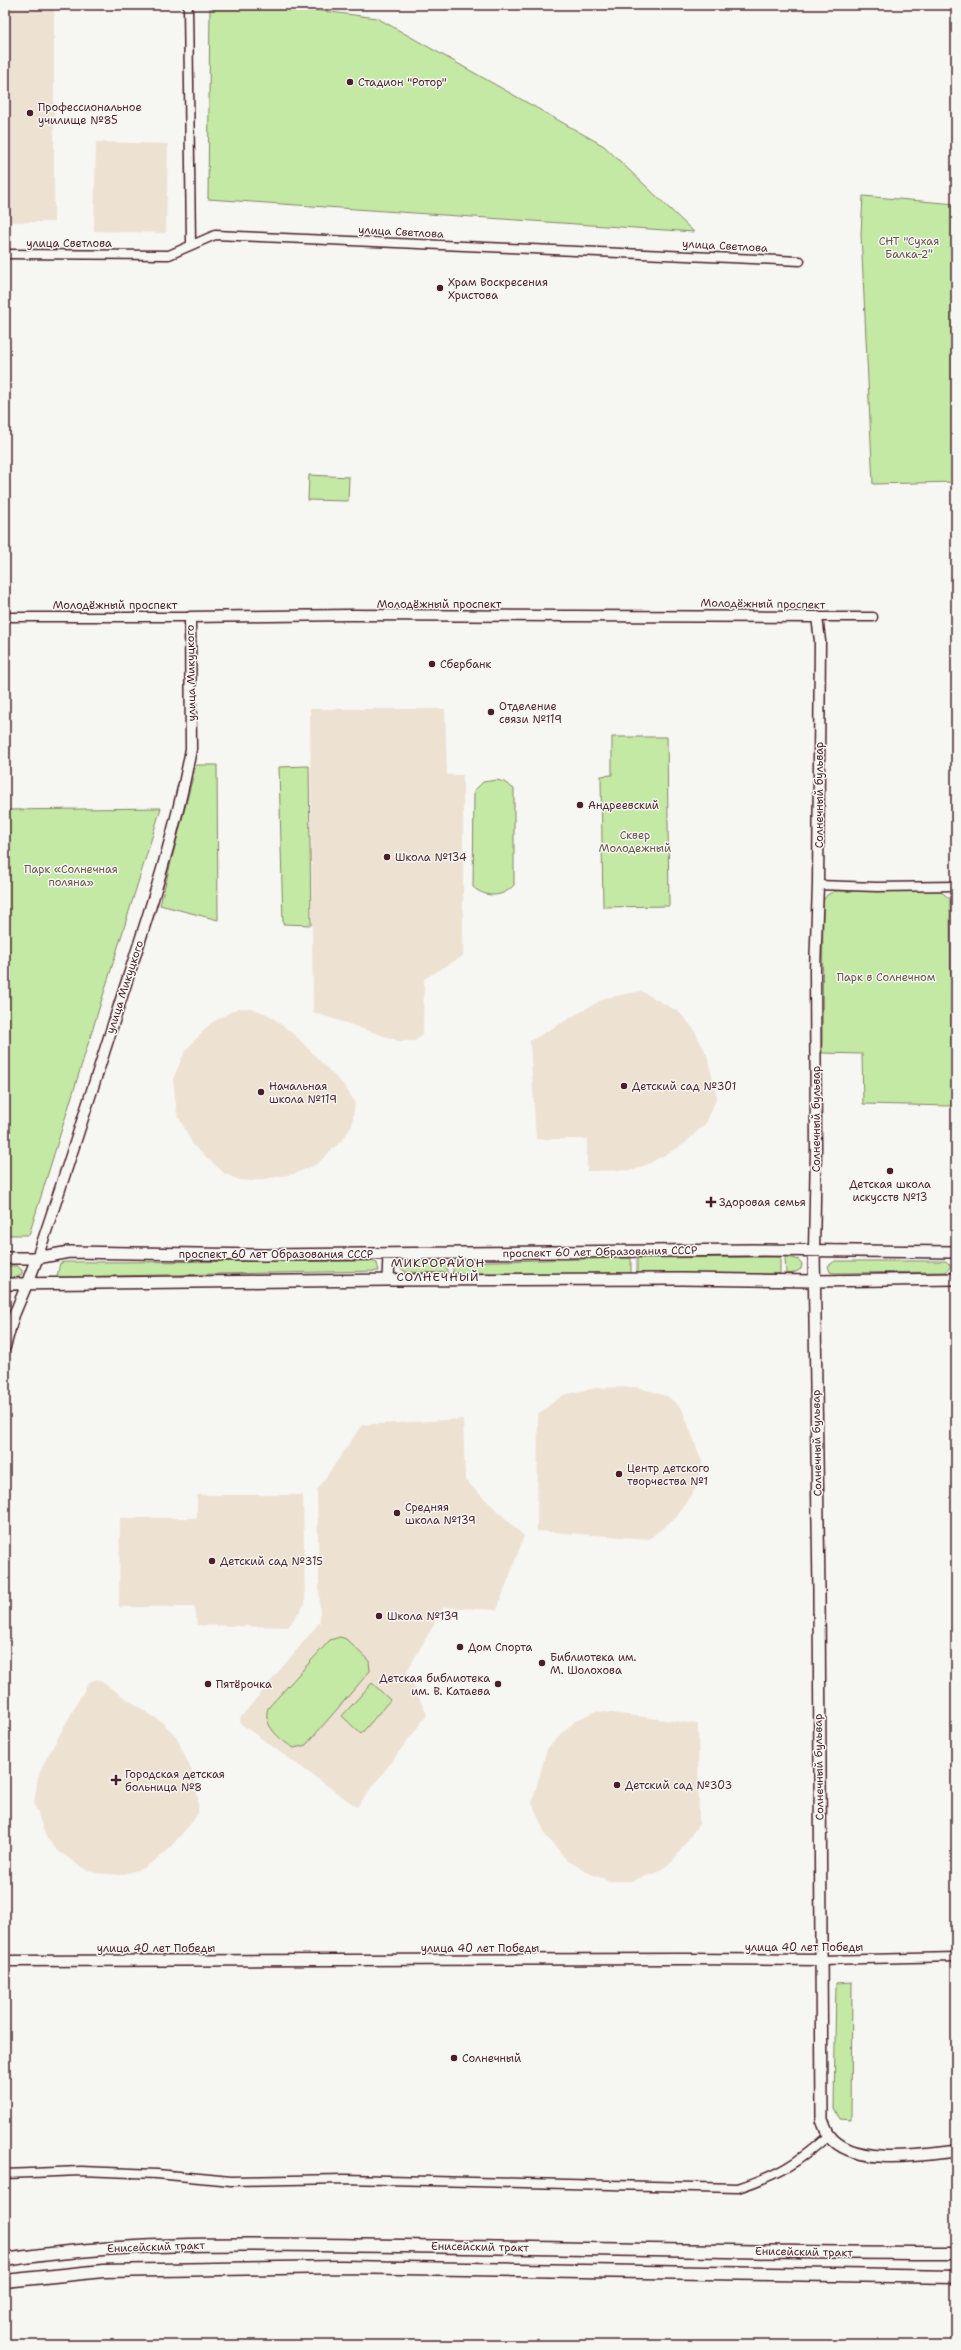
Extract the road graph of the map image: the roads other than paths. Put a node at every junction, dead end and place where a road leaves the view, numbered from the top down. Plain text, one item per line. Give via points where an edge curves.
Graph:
1 (188, 5) edge
2 (192, 244) junction
3 (5, 254) edge
4 (800, 261) dead end
5 (5, 617) edge
6 (190, 617) junction
7 (817, 617) junction
8 (874, 617) dead end
9 (818, 885) junction
10 (956, 886) edge
11 (814, 1251) junction
12 (956, 1252) edge
13 (389, 1255) junction
14 (5, 1258) edge
15 (37, 1258) junction
16 (956, 1279) edge
17 (388, 1280) junction
18 (814, 1282) junction
19 (5, 1284) edge
20 (28, 1284) junction
21 (5, 1347) edge
22 (956, 1957) edge
23 (821, 1960) junction
24 (5, 1961) edge
25 (829, 2135) junction
26 (956, 2151) edge
27 (5, 2174) edge
28 (956, 2253) edge
29 (5, 2260) edge
30 (956, 2277) edge
31 (5, 2282) edge

1 - 2 street
2 - 3 street, улица Светлова via 169,255
2 - 4 street, улица Светлова via 215,235
5 - 6 street, Молодёжный проспект
6 - 7 street, Молодёжный проспект
6 - 15 street, улица Микуцкого via 191,749 187,772 150,911
7 - 8 street, Молодёжный проспект
7 - 9 street, Солнечный бульвар via 820,642
9 - 10 street
9 - 11 street, Солнечный бульвар via 815,970
11 - 12 main road, проспект 60 лет Образования СССР
11 - 13 main road, проспект 60 лет Образования СССР
11 - 18 main road, Солнечный бульвар
13 - 15 main road, проспект 60 лет Образования СССР via 69,1252
13 - 17 main road
14 - 15 main road, проспект 60 лет Образования СССР
15 - 20 main road, улица Микуцкого
16 - 18 main road
17 - 18 main road via 682,1279
17 - 20 main road
18 - 23 main road, Солнечный бульвар
19 - 20 main road
20 - 21 street, улица Микуцкого via 14,1315
22 - 23 street, улица 40 лет Победы
23 - 24 street, улица 40 лет Победы
23 - 25 main road, Солнечный бульвар via 822,2120
25 - 26 main road via 846,2148 871,2155 906,2158
25 - 27 street via 796,2163 770,2178 738,2188 352,2180 231,2181 157,2174 81,2171
28 - 29 main road, Енисейский тракт via 340,2245 202,2246 106,2249
30 - 31 main road, Енисейский тракт via 340,2267 103,2272

